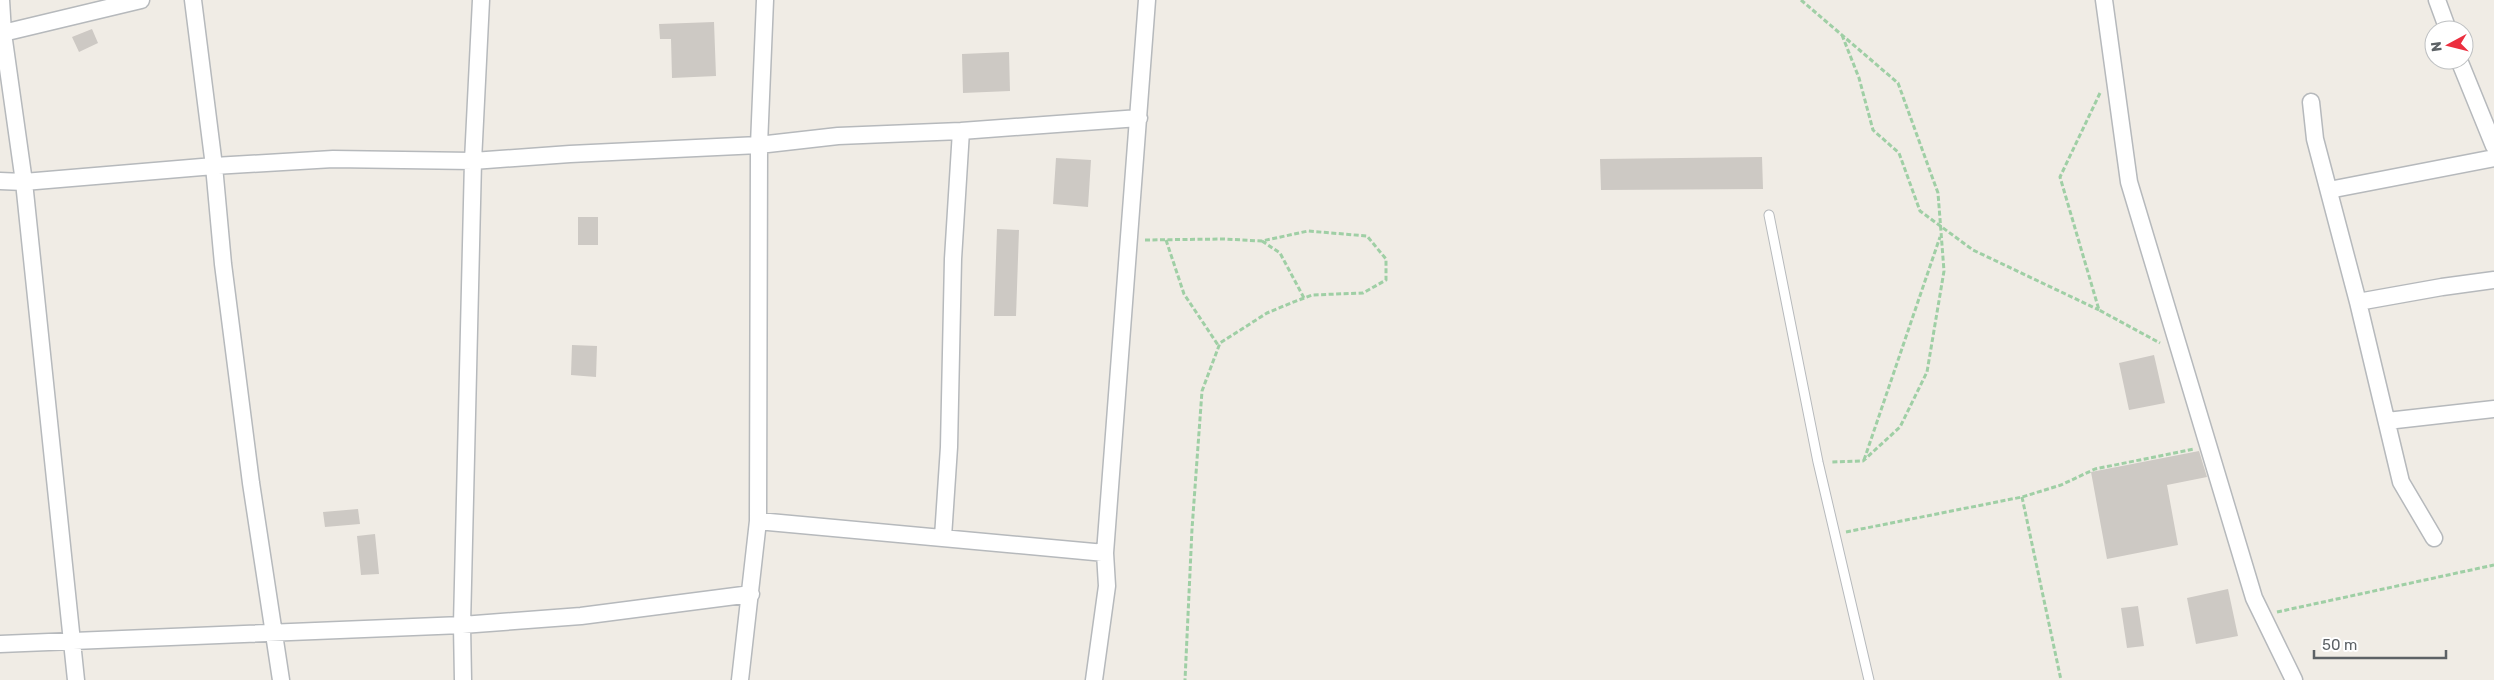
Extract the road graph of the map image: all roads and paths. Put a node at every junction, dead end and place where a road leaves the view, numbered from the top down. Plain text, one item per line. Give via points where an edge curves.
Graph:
1 (1, 0) edge
2 (142, 0) edge
3 (193, 0) edge
4 (481, 0) edge
5 (765, 0) edge
6 (1147, 0) edge
7 (1801, 0) edge
8 (2104, 0) edge
9 (2437, 0) edge
10 (2444, 20) edge
11 (4, 33) junction
12 (1841, 33) junction
13 (2463, 70) edge
14 (2101, 92) dead end
15 (2311, 102) dead end
16 (1139, 118) junction
17 (961, 131) junction
18 (759, 144) junction
19 (2494, 146) edge
20 (2494, 158) edge
21 (472, 161) junction
22 (214, 166) junction
23 (0, 180) edge
24 (24, 182) junction
25 (2329, 190) junction
26 (1769, 214) dead end
27 (1941, 227) junction
28 (1941, 234) junction
29 (1166, 240) junction
30 (1130, 241) junction
31 (1262, 241) junction
32 (2494, 280) edge
33 (1304, 298) junction
34 (2358, 302) junction
35 (2099, 310) junction
36 (1218, 346) junction
37 (2181, 354) junction
38 (2494, 409) edge
39 (2386, 421) junction
40 (2208, 446) junction
41 (1864, 461) junction
42 (1818, 462) junction
43 (2022, 497) junction
44 (758, 521) junction
45 (1836, 534) junction
46 (943, 537) junction
47 (2434, 538) dead end
48 (1105, 553) junction
49 (2494, 565) edge
50 (750, 594) junction
51 (2262, 615) junction
52 (462, 625) junction
53 (275, 634) junction
54 (72, 640) junction
55 (0, 644) edge
56 (76, 680) edge
57 (281, 680) edge
58 (463, 680) edge
59 (740, 680) edge
60 (1094, 680) edge
61 (1185, 680) edge
62 (1869, 680) edge
63 (2061, 680) edge
64 (2294, 680) edge

1 - 11 street
2 - 11 street
3 - 22 street
4 - 21 street
5 - 18 street
6 - 16 street
7 - 12 path
8 - 37 street via 2129,182
9 - 10 street
11 - 24 street
12 - 27 path via 1859,78 1873,130 1899,153 1920,211
12 - 27 path via 1898,83 1938,193
13 - 19 street
14 - 35 path via 2060,177
15 - 25 street via 2315,139
16 - 17 street
16 - 30 street
17 - 18 street
17 - 46 street
18 - 21 street
18 - 44 street
20 - 25 street
21 - 22 street via 333,160
21 - 52 street
22 - 24 street
22 - 53 street via 251,483
23 - 24 street
24 - 54 street
25 - 34 street
26 - 42 lane
27 - 28 path
27 - 35 path via 1973,250
28 - 41 path
28 - 41 path via 1944,271 1927,372 1900,427
29 - 30 path
29 - 31 path
29 - 36 path via 1184,294
30 - 48 street
31 - 33 path via 1280,253
31 - 33 path via 1308,231 1367,236 1386,259 1386,280 1363,293
32 - 34 street
33 - 36 path via 1267,313
34 - 39 street
35 - 37 path
36 - 61 path via 1202,391
37 - 40 street
38 - 39 street
39 - 47 street via 2401,482
40 - 43 path via 2095,469 2061,485
40 - 51 street
41 - 42 path
42 - 45 lane
43 - 45 path
43 - 63 path
44 - 46 street
44 - 50 street
45 - 62 lane
46 - 48 street
48 - 60 street via 1107,586
49 - 51 path
50 - 52 street via 581,616
50 - 59 street
51 - 64 street
52 - 53 street
52 - 58 street
53 - 54 street
53 - 57 street
54 - 55 street
54 - 56 street

